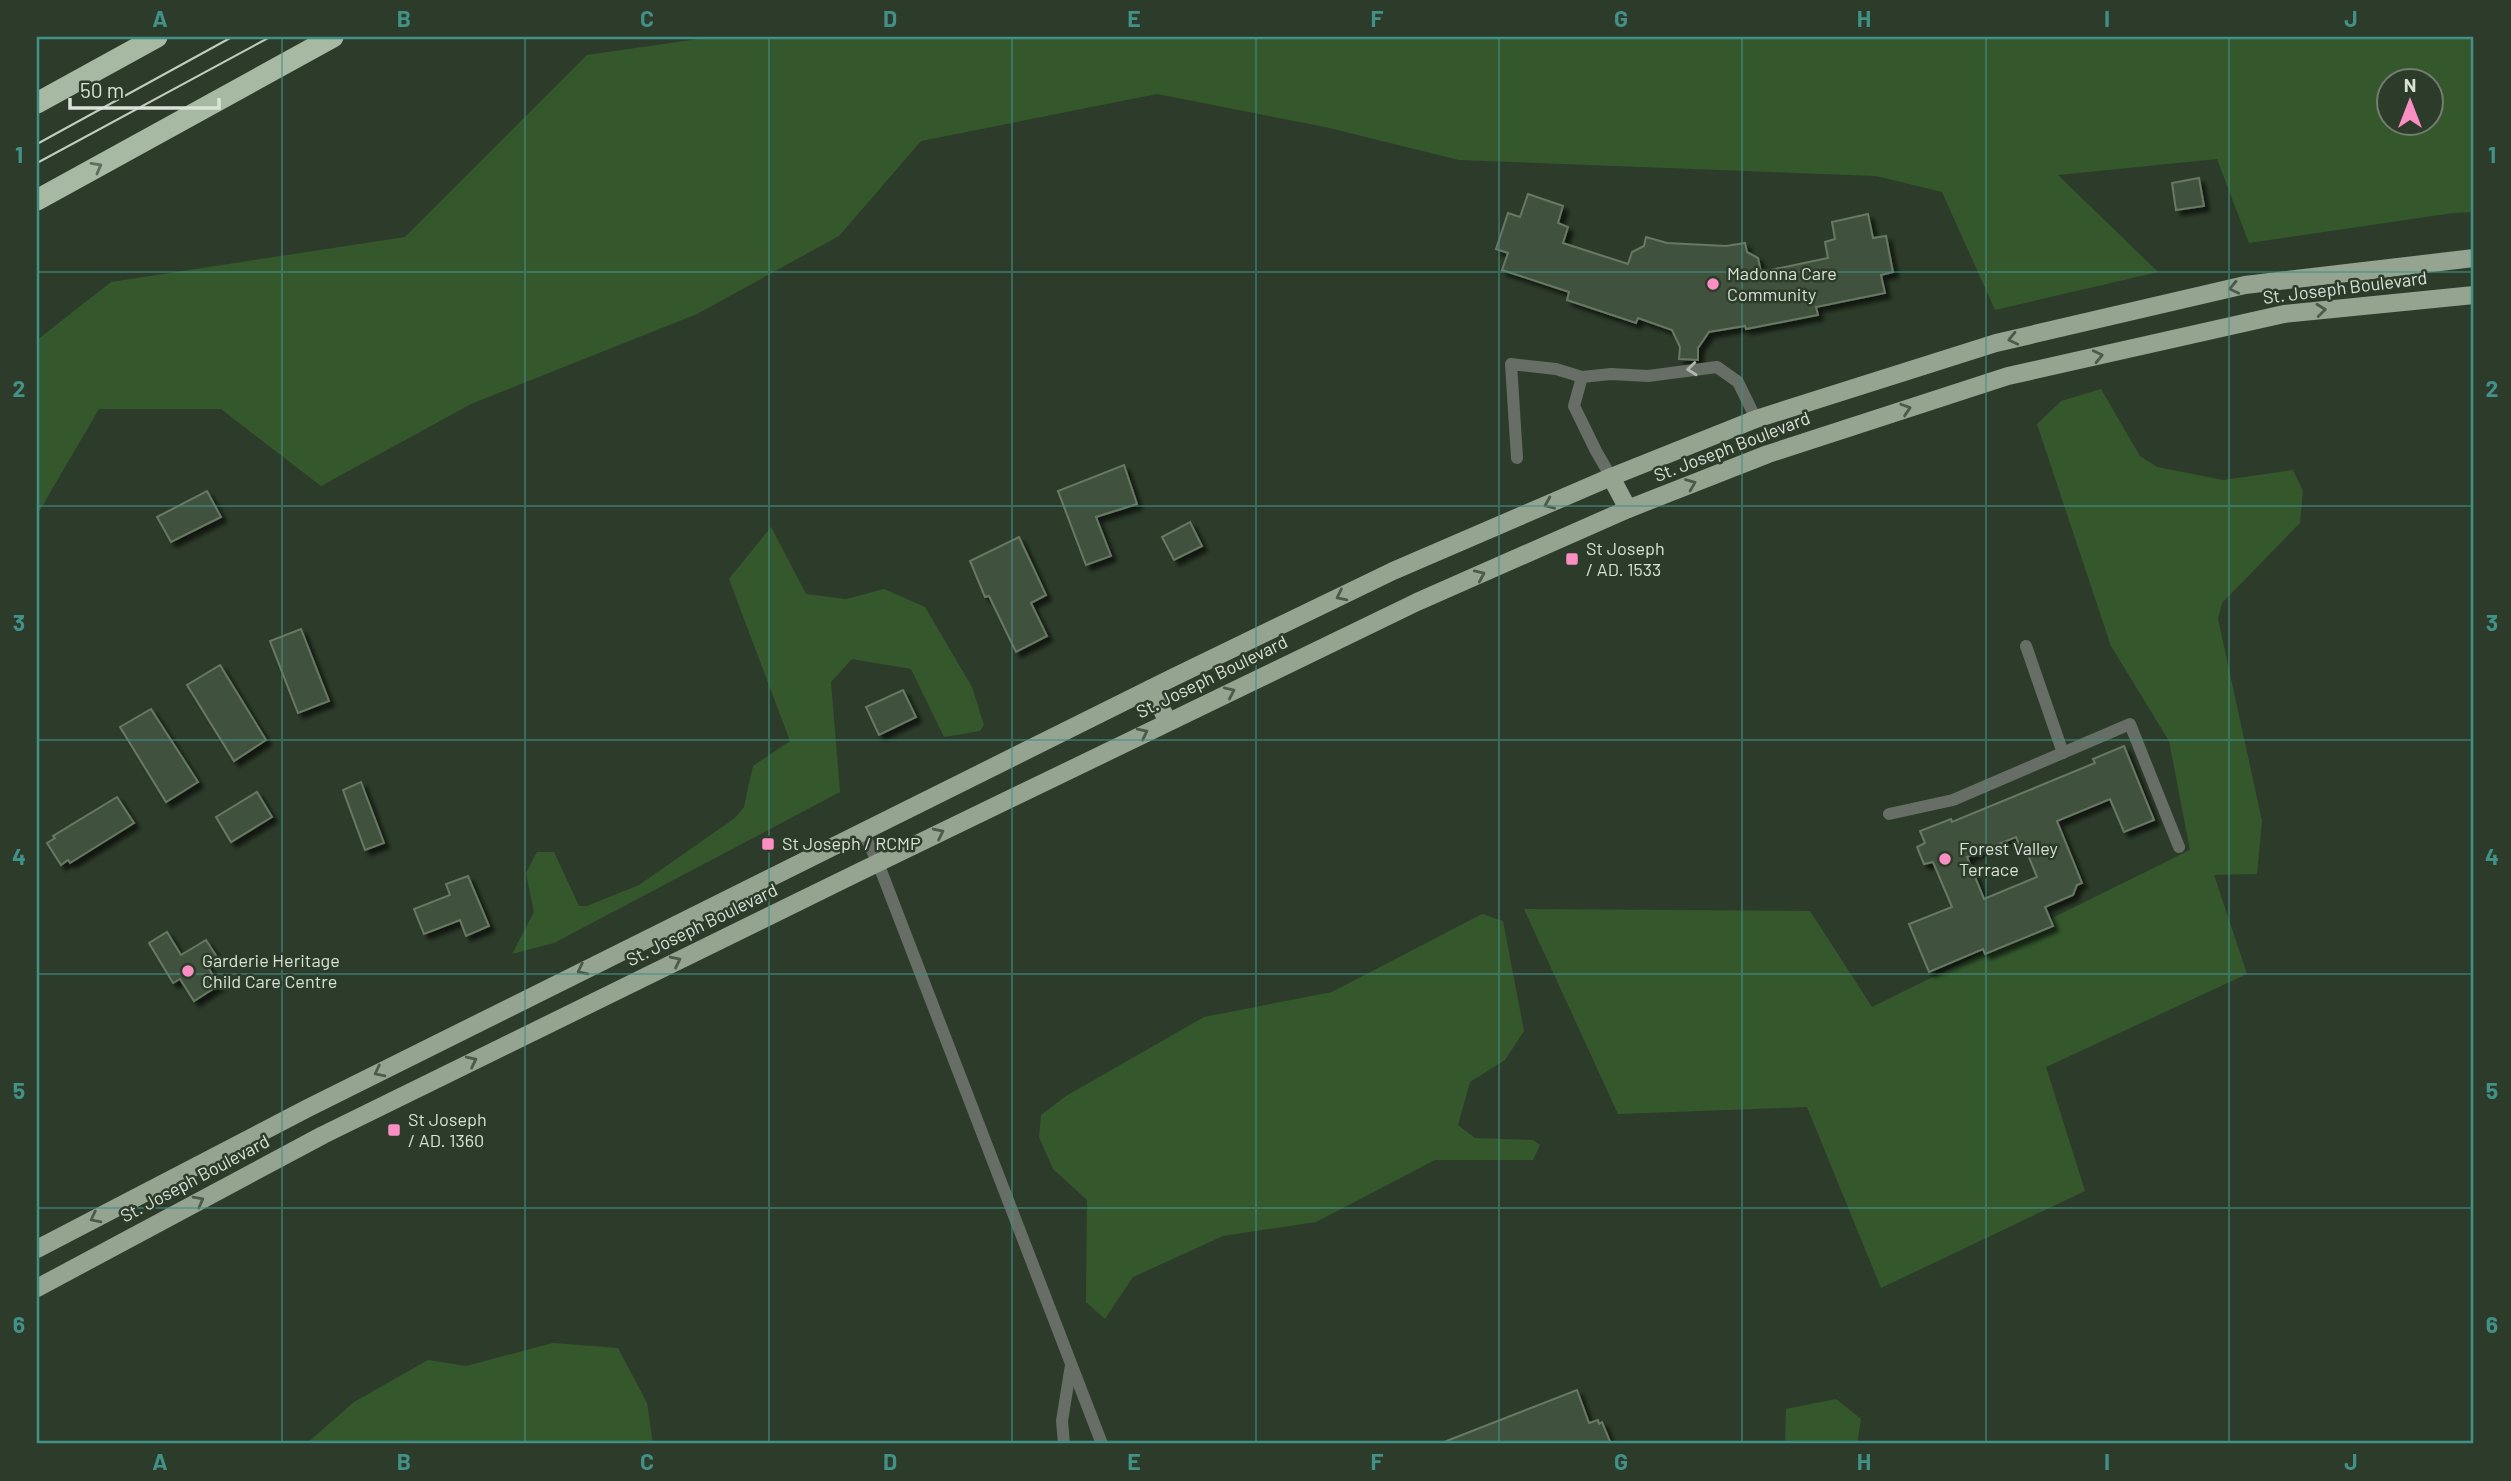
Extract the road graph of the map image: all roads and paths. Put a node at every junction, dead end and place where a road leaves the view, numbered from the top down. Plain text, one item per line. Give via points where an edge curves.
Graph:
1 (157, 37) edge
2 (333, 37) edge
3 (37, 103) edge
4 (37, 200) edge
5 (2474, 258) edge
6 (2474, 295) edge
7 (1582, 377) junction
8 (1756, 419) junction
9 (1517, 457) dead end
10 (1611, 477) junction
11 (1628, 509) junction
12 (2026, 646) dead end
13 (1150, 689) junction
14 (1168, 721) junction
15 (2063, 753) junction
16 (1889, 814) dead end
17 (862, 830) junction
18 (2179, 847) dead end
19 (878, 863) junction
20 (308, 1108) junction
21 (323, 1135) junction
22 (37, 1248) edge
23 (37, 1287) edge
24 (1071, 1364) junction
25 (1065, 1444) edge
26 (1102, 1444) edge

1 - 3 highway
4 -> 2 highway
5 -> 8 main road, St. Joseph Boulevard via 2245,285 1996,344
11 -> 6 main road, St. Joseph Boulevard via 1768,454 2008,376 2284,314
8 -> 7 lane via 1738,382 1717,367 1648,376
7 - 9 lane via 1511,364
7 - 10 lane via 1574,406
8 - 10 main road, St. Joseph Boulevard
10 - 11 main road
10 -> 13 main road, St. Joseph Boulevard via 1393,570
14 -> 11 main road, St. Joseph Boulevard via 1417,602
12 - 15 lane
13 - 14 main road
13 - 17 main road, St. Joseph Boulevard
19 -> 14 main road, St. Joseph Boulevard
15 - 16 lane via 1953,800
15 - 18 lane via 2130,724
17 - 19 lane
17 -> 20 main road, St. Joseph Boulevard
21 -> 19 main road, St. Joseph Boulevard
19 - 24 lane
20 - 21 main road
20 -> 22 main road, St. Joseph Boulevard
23 -> 21 main road, St. Joseph Boulevard
24 - 25 lane via 1062,1421
24 - 26 lane

